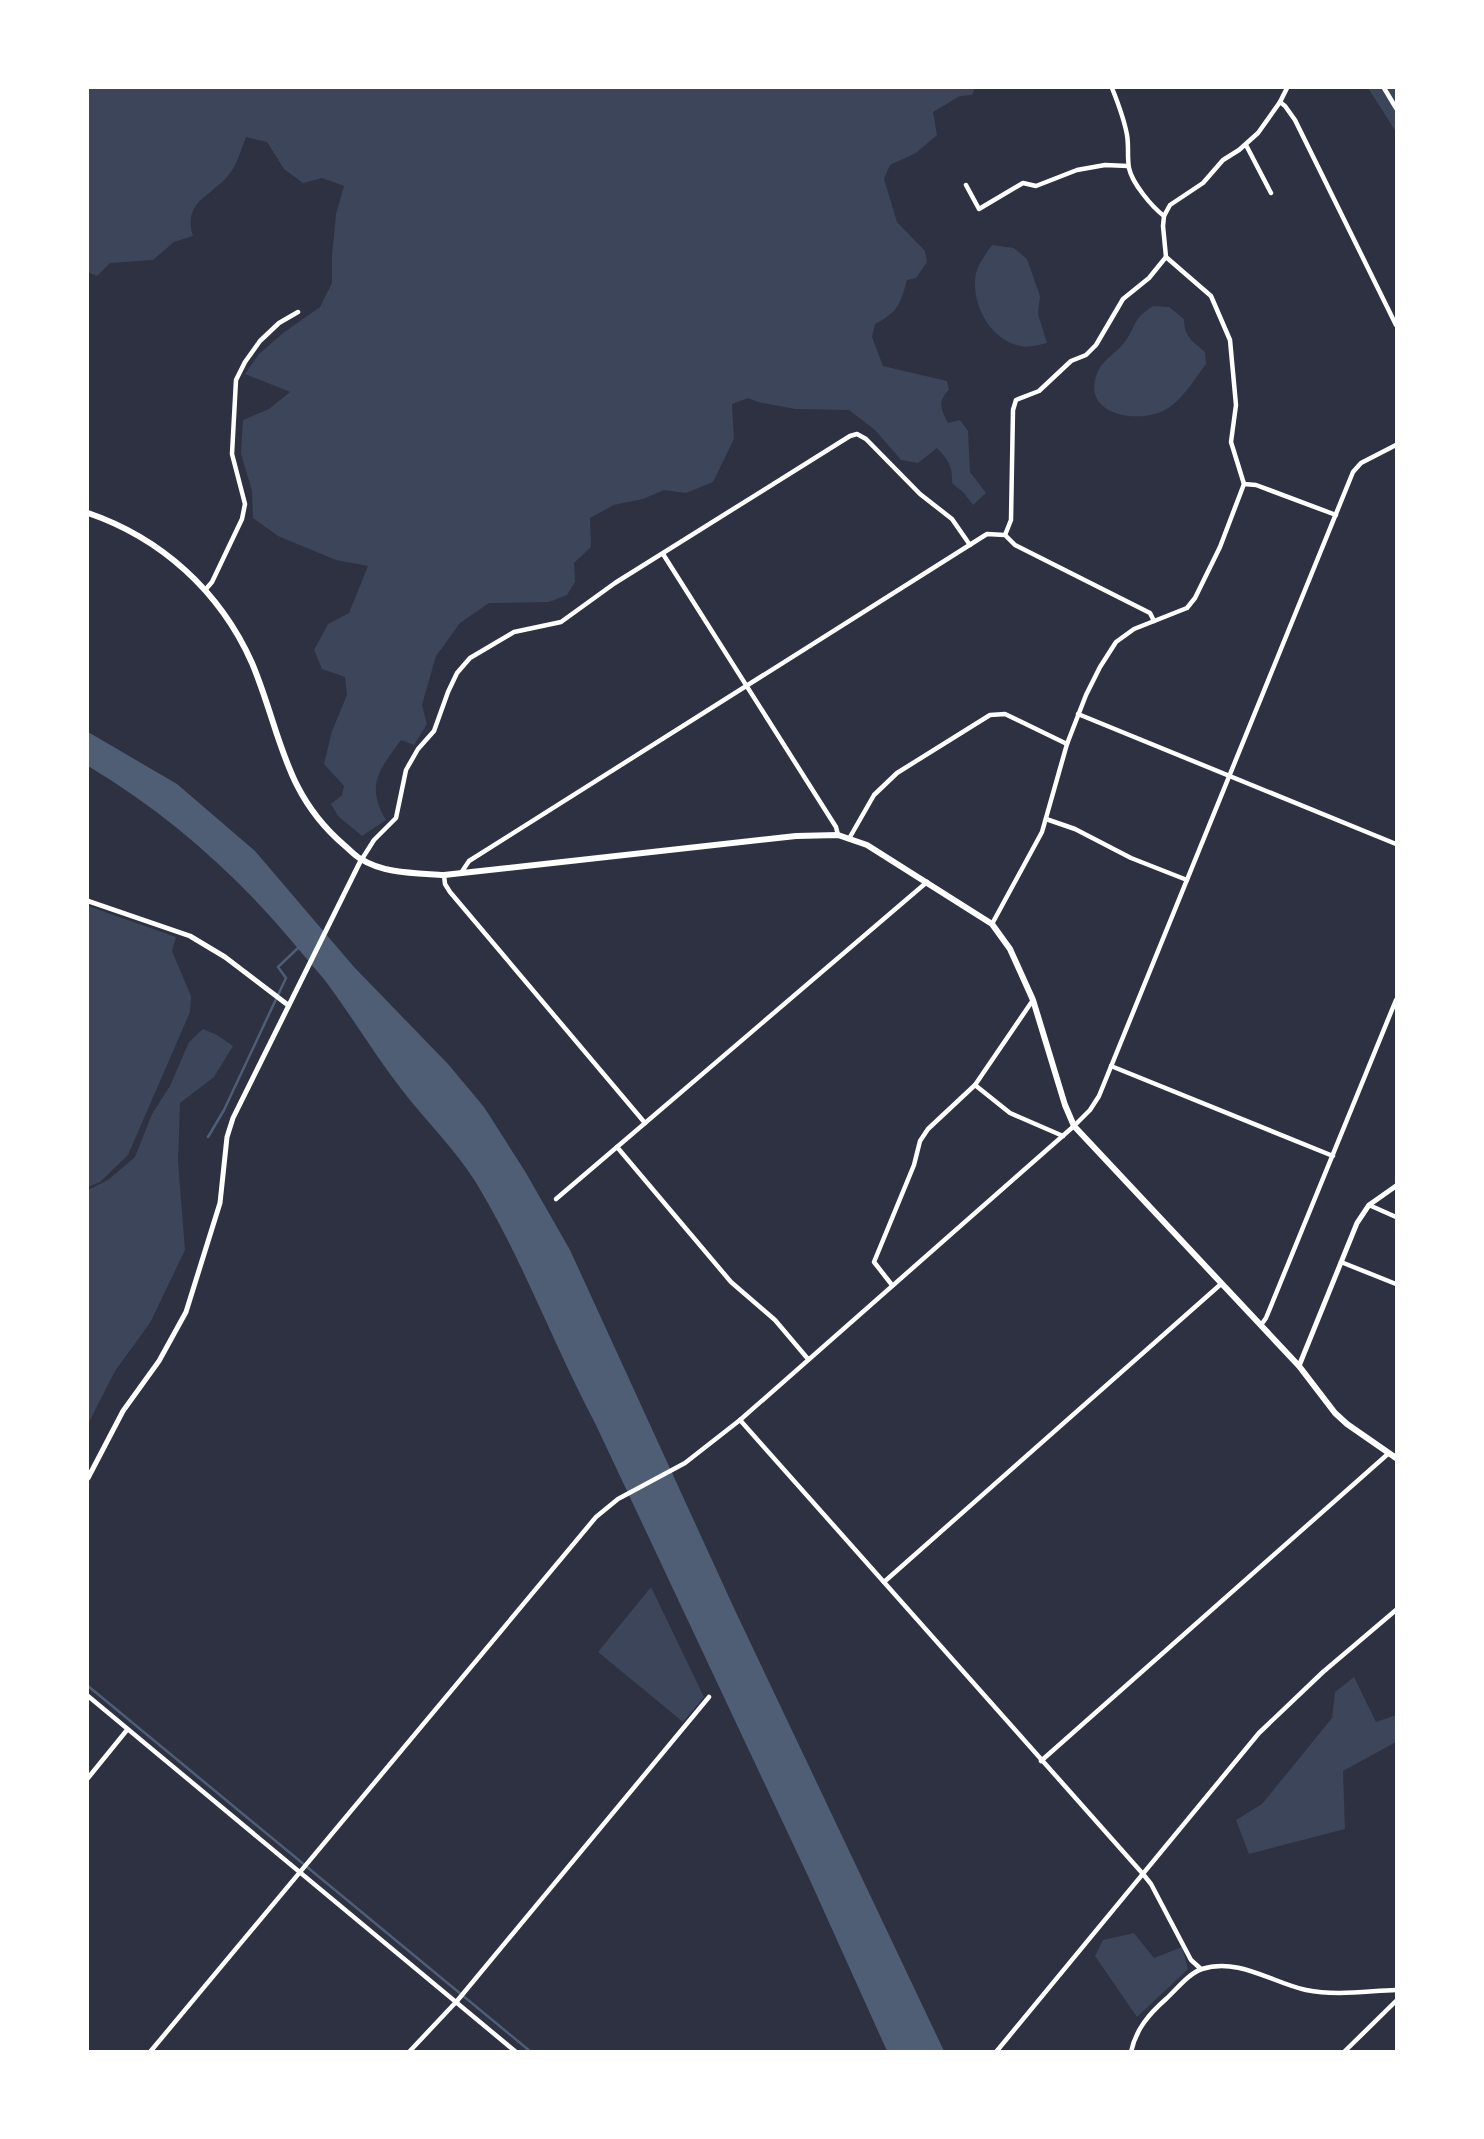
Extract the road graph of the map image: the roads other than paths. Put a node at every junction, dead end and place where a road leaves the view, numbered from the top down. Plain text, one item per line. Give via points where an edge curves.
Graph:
1 (1112, 88) edge
2 (1287, 88) edge
3 (1384, 88) edge
4 (1280, 102) junction
5 (1396, 108) edge
6 (1246, 145) junction
7 (1128, 166) junction
8 (965, 185) dead end
9 (1272, 193) dead end
10 (1164, 216) junction
11 (1166, 257) junction
12 (298, 312) dead end
13 (1396, 325) edge
14 (1396, 445) edge
15 (1244, 484) junction
16 (88, 513) edge
17 (1336, 515) junction
18 (1005, 535) junction
19 (970, 545) junction
20 (663, 554) junction
21 (206, 589) junction
22 (1154, 621) junction
23 (748, 686) junction
24 (1078, 714) junction
25 (1067, 744) junction
26 (1230, 776) junction
27 (1046, 819) junction
28 (838, 835) junction
29 (850, 838) junction
30 (1396, 844) edge
31 (361, 860) junction
32 (461, 873) junction
33 (444, 875) junction
34 (1187, 880) junction
35 (927, 882) junction
36 (88, 901) edge
37 (992, 924) junction
38 (1033, 1000) junction
39 (1396, 1000) edge
40 (288, 1005) junction
41 (1111, 1066) junction
42 (975, 1085) junction
43 (645, 1123) junction
44 (1074, 1126) junction
45 (1063, 1136) junction
46 (617, 1147) junction
47 (1333, 1156) junction
48 (1396, 1186) edge
49 (556, 1199) dead end
50 (1369, 1205) junction
51 (1396, 1217) edge
52 (1341, 1262) junction
53 (1221, 1284) junction
54 (1396, 1284) edge
55 (892, 1285) junction
56 (1261, 1326) junction
57 (808, 1359) junction
58 (1299, 1366) junction
59 (740, 1420) junction
60 (1389, 1453) junction
61 (1396, 1458) edge
62 (88, 1478) edge
63 (884, 1582) junction
64 (1396, 1610) edge
65 (88, 1696) edge
66 (709, 1697) dead end
67 (127, 1730) junction
68 (1041, 1761) junction
69 (88, 1777) edge
70 (300, 1872) junction
71 (1143, 1874) junction
72 (1201, 1969) junction
73 (1396, 1990) edge
74 (457, 2001) junction
75 (1396, 2001) edge
76 (150, 2052) edge
77 (410, 2052) edge
78 (516, 2052) edge
79 (996, 2052) edge
80 (1131, 2052) edge
81 (1344, 2052) edge

1 - 7 street via 1128,135
2 - 4 street
3 - 5 street
4 - 6 street
4 - 13 street via 1295,120
6 - 9 street
6 - 10 street via 1170,205
7 - 8 street via 1077,170 1037,186 1023,183 979,209
7 - 10 street via 1150,205
10 - 11 street
11 - 15 street via 1211,296 1230,340 1236,405 1231,442
11 - 18 street via 1123,299 1086,355 1071,362 1039,391 1017,400 1011,520
12 - 21 street via 260,341 236,380 232,454 245,505
14 - 17 street via 1353,472
15 - 17 street
15 - 22 street via 1195,598 1188,608
16 - 21 main road via 148,540
17 - 26 street
18 - 19 street via 988,534
18 - 22 street via 1015,545 1150,613
19 - 20 street via 951,519 857,434
19 - 23 street
20 - 23 street
20 - 31 street via 561,622 514,632 470,659 457,673 434,732 406,770 396,818
21 - 31 main road via 251,662 293,780 328,831
22 - 24 street via 1116,642
23 - 28 street
23 - 32 street via 469,861
24 - 25 street
24 - 26 street
25 - 27 street
25 - 29 street via 1005,714 990,715 897,773 874,795
26 - 30 street
26 - 34 street
27 - 34 street
27 - 37 street
28 - 29 main road
28 - 32 main road
29 - 35 main road
31 - 33 main road via 402,872
31 - 40 street
32 - 33 main road
33 - 43 street via 450,891
34 - 41 street
35 - 37 main road
35 - 43 street
36 - 40 street via 200,942
37 - 38 main road via 1010,949
38 - 42 street
38 - 44 main road
39 - 47 street
40 - 62 street via 233,1118 220,1203 186,1312 159,1361 123,1411
41 - 44 street via 1099,1096
41 - 47 street
42 - 45 street via 1010,1113
42 - 55 street via 920,1141 874,1262
43 - 46 street
44 - 45 street
44 - 53 main road
45 - 55 street
46 - 49 street
46 - 57 street via 731,1282 775,1320
47 - 56 street
48 - 50 street
50 - 51 street
50 - 52 street
52 - 54 street
52 - 58 street
53 - 56 main road
53 - 63 street
55 - 57 street
56 - 58 main road
57 - 59 street
58 - 60 main road via 1335,1413
59 - 63 street
59 - 70 street via 680,1466 618,1499 596,1517
60 - 61 main road
60 - 68 street
63 - 68 street
64 - 71 street via 1259,1733
65 - 67 street
66 - 74 street
67 - 69 street
67 - 70 street
68 - 71 street
70 - 74 street
70 - 76 street
71 - 72 street via 1191,1960
71 - 79 street
72 - 73 street via 1240,1968 1304,1990
72 - 80 street via 1152,2011 1134,2038
74 - 77 street
74 - 78 street
75 - 81 street

